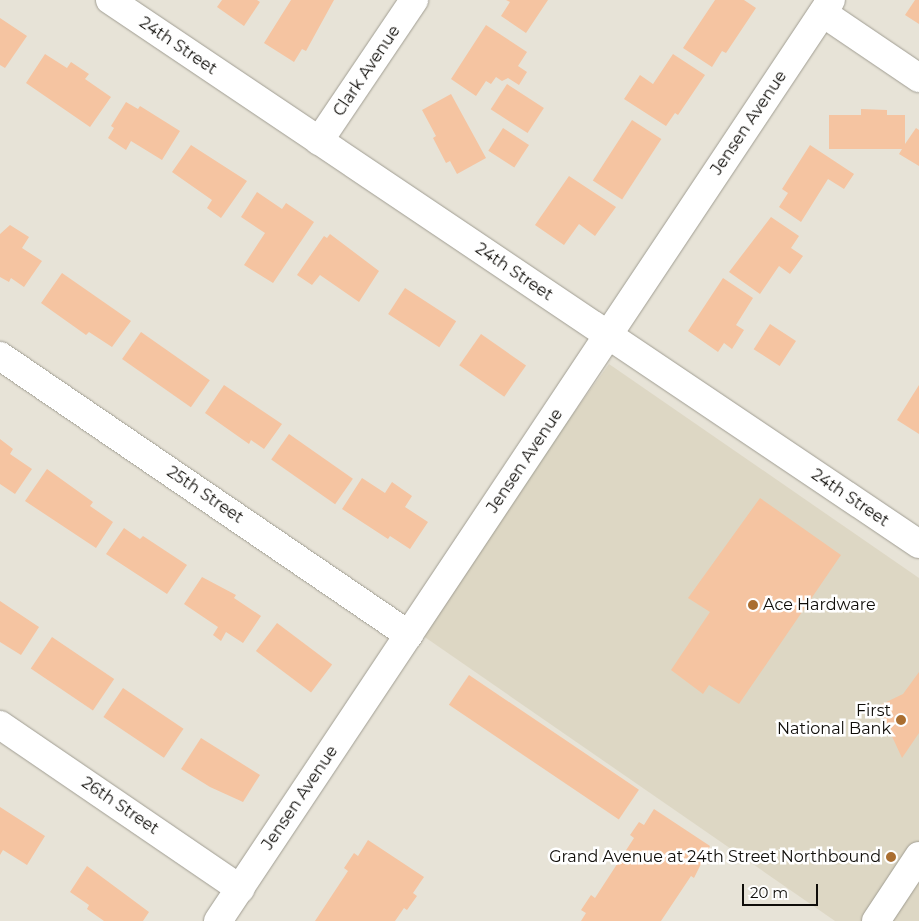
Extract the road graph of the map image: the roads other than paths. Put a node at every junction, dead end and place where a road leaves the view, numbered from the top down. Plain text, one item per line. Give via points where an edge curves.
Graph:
1 (110, 0) edge
2 (414, 0) edge
3 (827, 6) edge
4 (919, 78) edge
5 (319, 141) junction
6 (608, 336) junction
7 (0, 356) edge
8 (919, 544) edge
9 (409, 635) junction
10 (0, 725) edge
11 (919, 856) edge
12 (240, 888) junction
13 (218, 921) edge
14 (876, 921) edge

1 - 5 street, 24th Street
2 - 5 street, Clark Avenue
3 - 4 street
3 - 6 street, Jensen Avenue
5 - 6 street, 24th Street
6 - 8 street, 24th Street
6 - 9 street, Jensen Avenue
7 - 9 street, 25th Street
9 - 12 street, Jensen Avenue
10 - 12 street, 26th Street
11 - 14 street
12 - 13 street, Jensen Avenue

